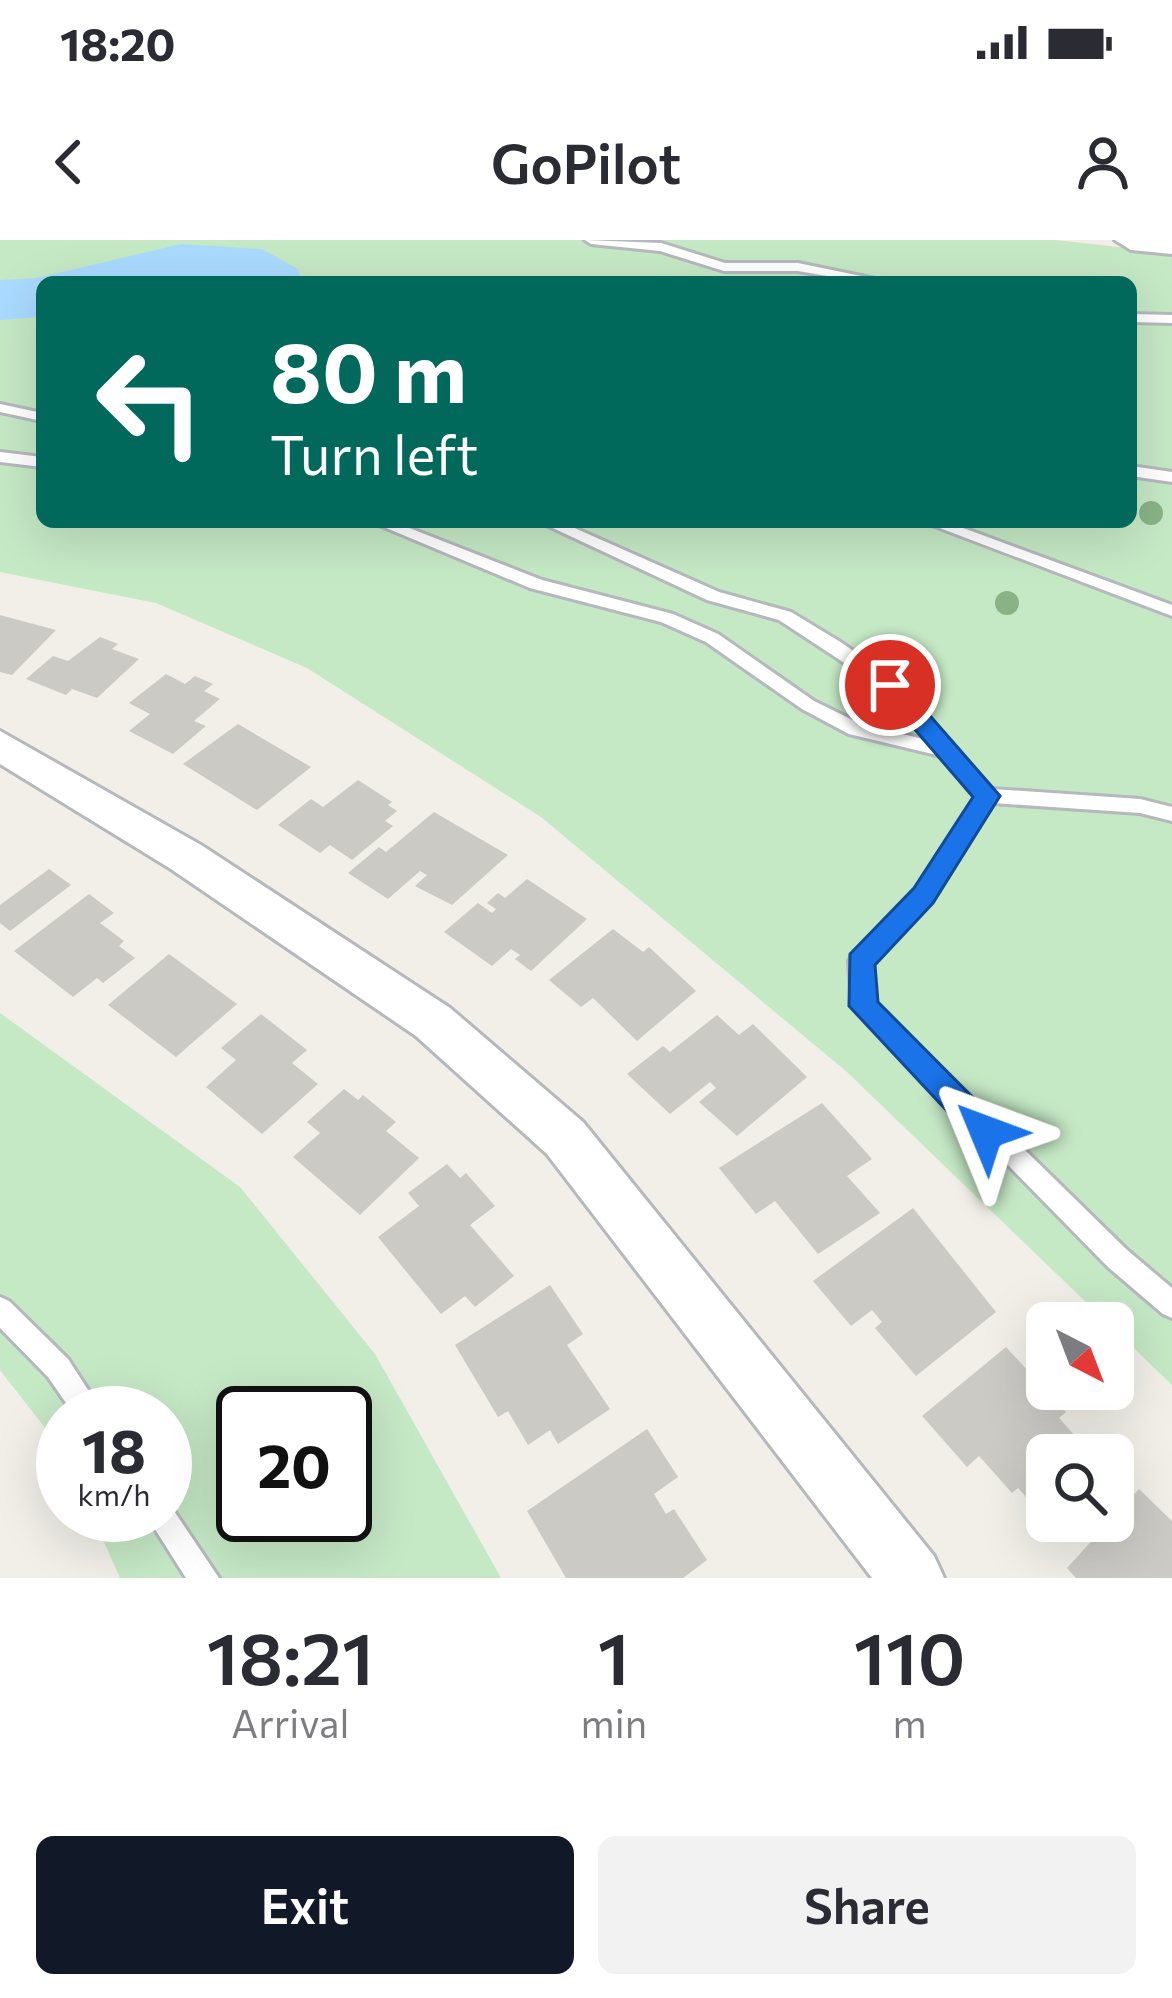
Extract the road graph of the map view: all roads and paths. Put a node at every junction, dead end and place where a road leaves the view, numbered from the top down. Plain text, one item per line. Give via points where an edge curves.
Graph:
1 (591, 240) edge
2 (1131, 240) edge
3 (1172, 244) edge
4 (850, 276) edge
5 (1137, 318) edge
6 (1172, 320) edge
7 (0, 408) edge
8 (36, 416) edge
9 (0, 457) edge
10 (36, 461) edge
11 (1137, 473) edge
12 (1172, 477) edge
13 (395, 528) edge
14 (561, 528) edge
15 (948, 528) edge
16 (1172, 611) edge
17 (0, 745) edge
18 (948, 751) junction
19 (987, 796) junction
20 (1172, 814) edge
21 (1172, 1305) edge
22 (0, 1310) edge
23 (70, 1386) edge
24 (179, 1542) edge
25 (204, 1578) edge
26 (912, 1578) edge

1 - 4 lane via 661,247 724,267
2 - 3 street
5 - 6 lane
7 - 8 lane
9 - 10 lane
11 - 12 lane
13 - 18 lane via 536,584 667,618 856,729
14 - 18 lane via 713,596 785,616 890,685
15 - 16 lane
17 - 26 street via 186,857 433,1022 499,1077 579,1156
18 - 19 lane
19 - 20 lane
19 - 21 lane via 923,896 860,962 863,1006
22 - 23 lane
24 - 25 lane

